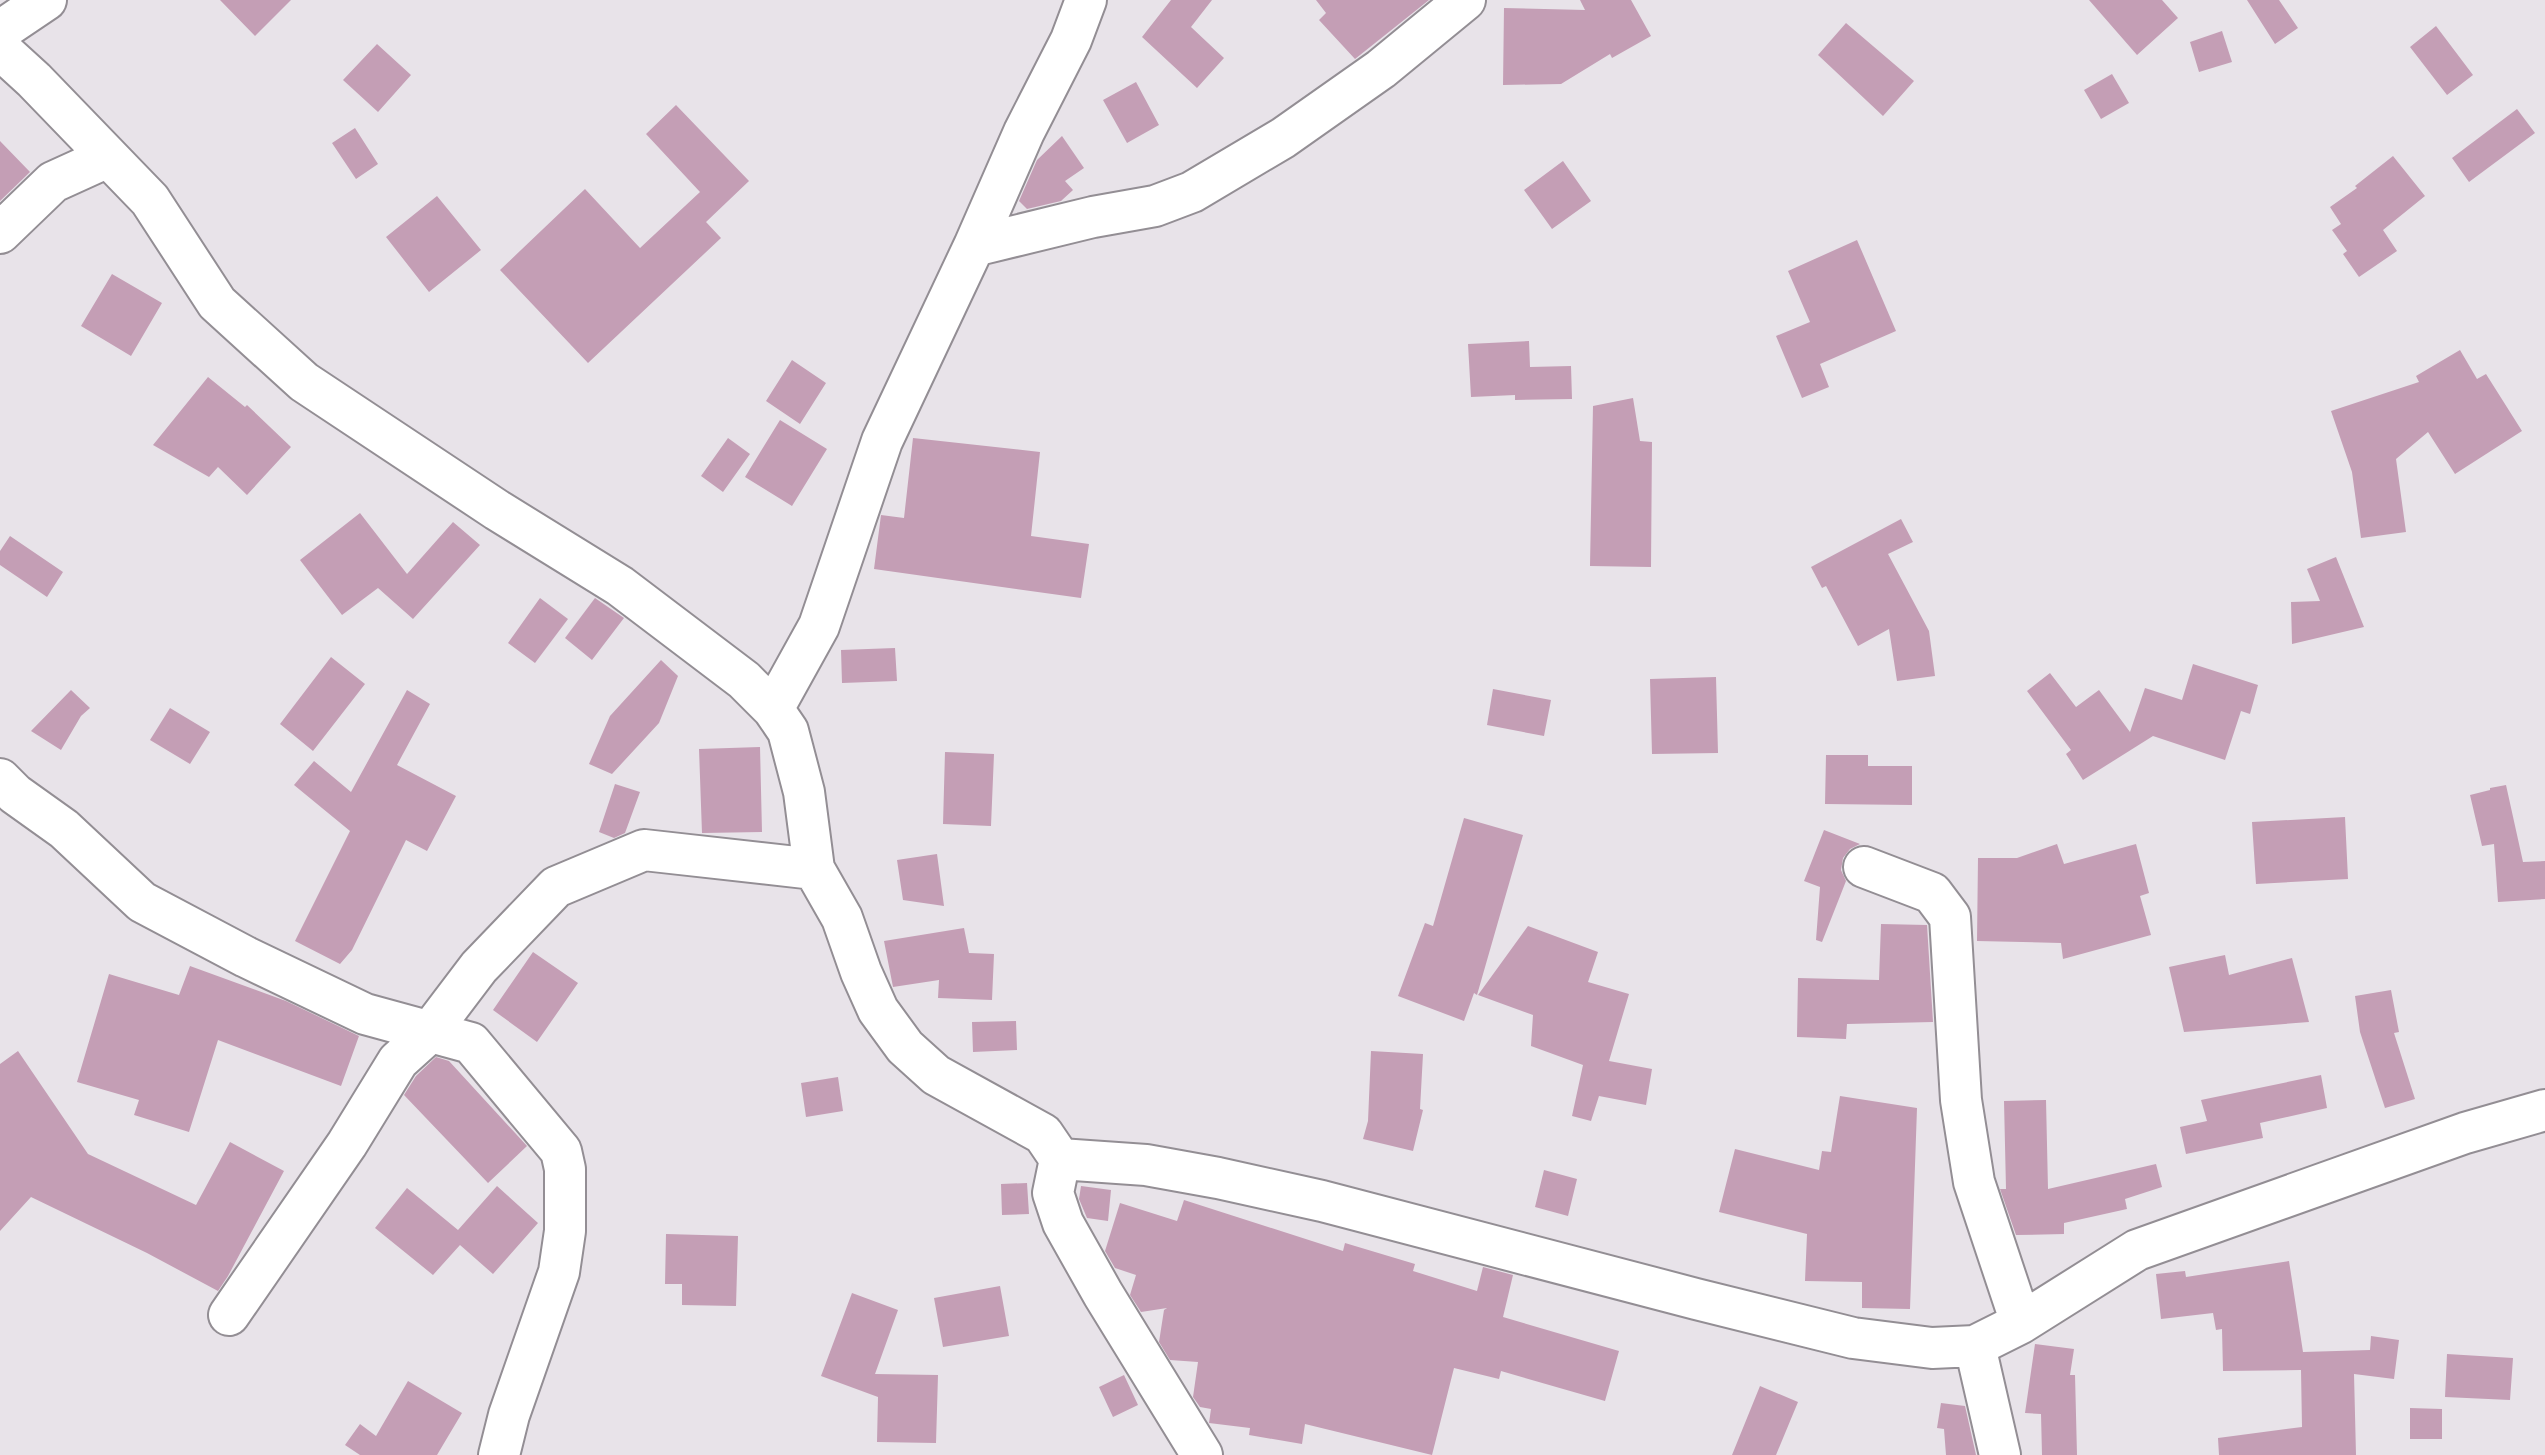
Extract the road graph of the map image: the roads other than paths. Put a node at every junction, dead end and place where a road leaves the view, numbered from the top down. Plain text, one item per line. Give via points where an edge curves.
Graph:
1 (46, 0) edge
2 (1086, 0) edge
3 (1465, 0) edge
4 (0, 31) edge
5 (0, 49) edge
6 (108, 157) junction
7 (0, 233) edge
8 (974, 246) junction
9 (773, 709) junction
10 (5, 796) edge
11 (1864, 867) dead end
12 (814, 869) junction
13 (429, 1033) junction
14 (2545, 1110) edge
15 (1060, 1159) junction
16 (229, 1315) dead end
17 (2021, 1323) junction
18 (1975, 1346) junction
19 (499, 1455) edge
20 (1202, 1455) edge
21 (2000, 1455) edge

1 - 4 street
2 - 8 street
3 - 8 street via 1381,69 1283,138 1192,192 1155,206
5 - 6 street
6 - 7 street via 53,182
6 - 9 street via 150,200 217,303 304,382 620,586 744,680
8 - 9 street via 882,441 819,626
9 - 12 street via 788,731 804,792
10 - 13 street via 64,829 142,902 365,1014
11 - 17 street via 1932,893 1950,917 1961,1100 1974,1182
12 - 13 street via 644,850 556,887 479,967
12 - 15 street via 842,918 878,1010 905,1047 936,1075 1043,1134
13 - 16 street via 398,1061
13 - 19 street via 471,1043 561,1151 565,1169 559,1272
14 - 17 street via 2465,1133 2137,1250
15 - 18 street via 1146,1165 1307,1197 1853,1338 1932,1348
15 - 20 street via 1053,1193 1063,1223
17 - 18 street
18 - 21 street

